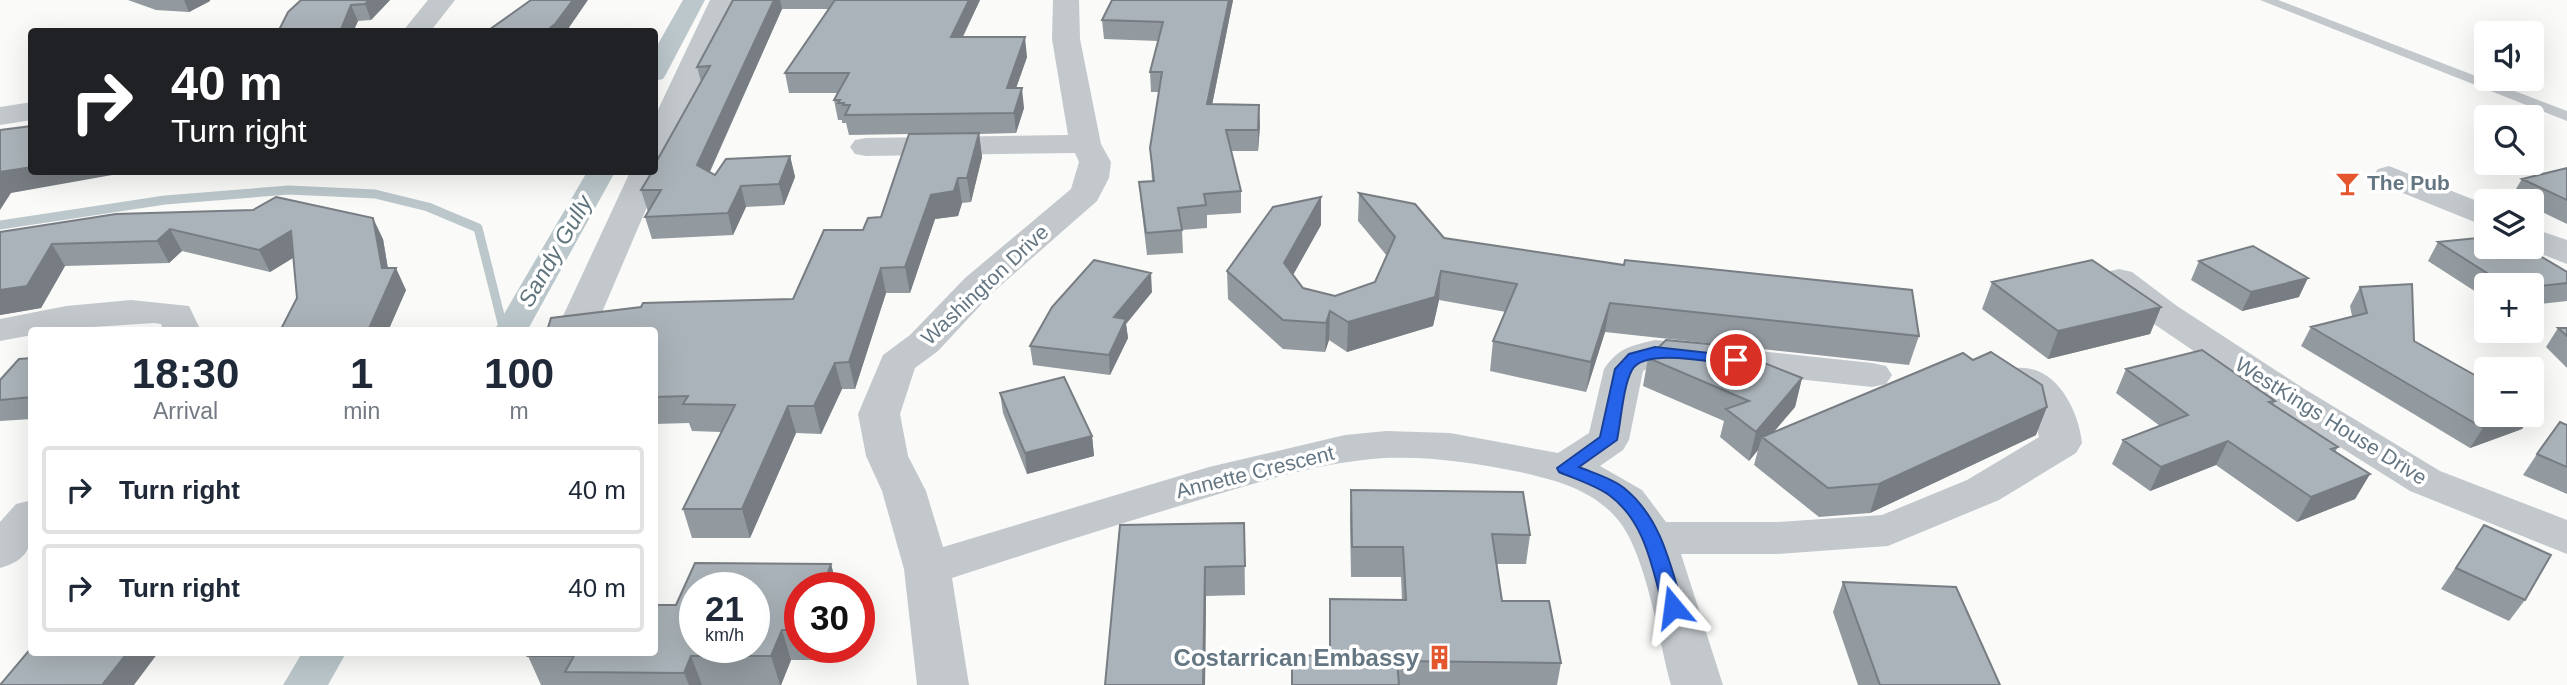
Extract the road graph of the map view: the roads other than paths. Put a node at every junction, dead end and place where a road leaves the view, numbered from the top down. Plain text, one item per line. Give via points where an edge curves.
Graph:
1 (442, 0) edge
2 (723, 0) edge
3 (1066, 0) edge
4 (2266, 0) edge
5 (418, 28) edge
6 (28, 112) edge
7 (0, 116) edge
8 (2567, 116) edge
9 (658, 144) edge
10 (1085, 144) junction
11 (866, 146) dead end
12 (645, 175) edge
13 (2389, 176) dead end
14 (2474, 212) edge
15 (2544, 242) edge
16 (2567, 253) edge
17 (2111, 274) edge
18 (180, 327) edge
19 (577, 327) edge
20 (0, 330) edge
21 (1872, 375) dead end
22 (2023, 378) edge
23 (1566, 468) junction
24 (28, 520) edge
25 (1653, 538) junction
26 (2567, 538) edge
27 (0, 552) edge
28 (927, 569) junction
29 (943, 685) edge
30 (1697, 685) edge

1 - 5 street
2 - 9 street
3 - 10 street, Washington Drive via 1066,39
4 - 8 lane
6 - 7 street
10 - 11 street
10 - 28 street, Washington Drive via 1095,162 1085,194 897,363 879,414 887,456 904,491
12 - 19 street
13 - 14 street
15 - 16 street
17 - 26 street, WestKings House Drive via 2289,397 2425,481
18 - 20 street via 176,314 143,310
21 - 23 street via 1655,352 1634,358 1624,369 1608,440
22 - 25 street via 2047,396 2060,420 2061,443 1983,490 1888,530 1778,538
23 - 25 street, Annette Crescent via 1615,490
23 - 28 street, Annette Crescent via 1439,445 1354,447 1301,456 1115,509
24 - 27 street
25 - 30 street, Annette Crescent
28 - 29 street

